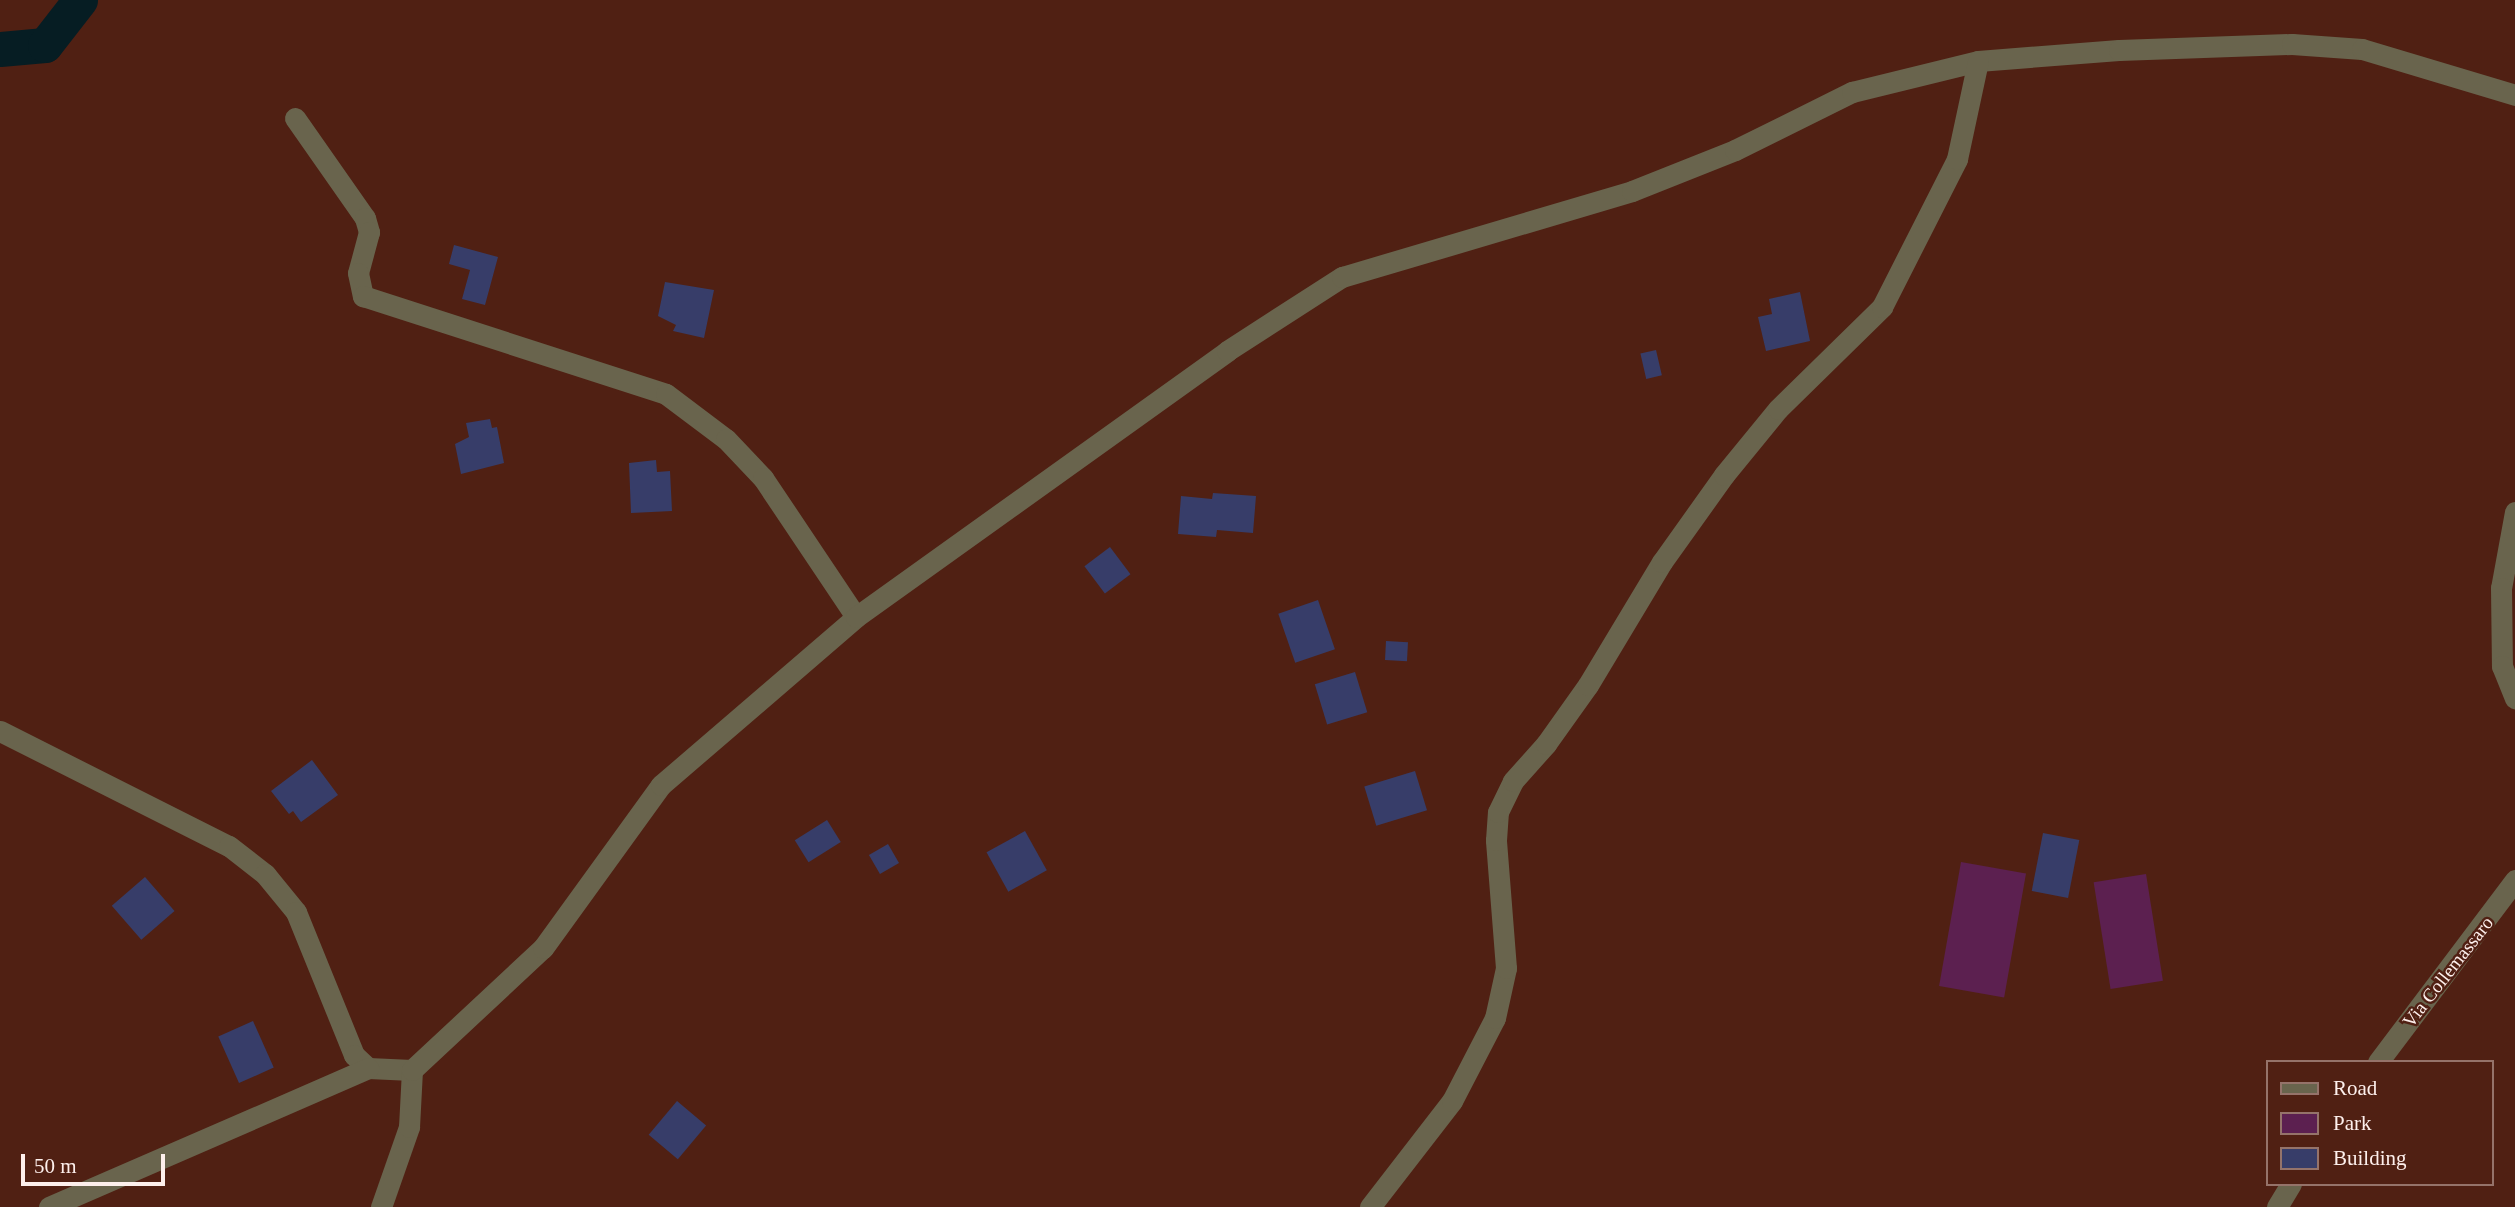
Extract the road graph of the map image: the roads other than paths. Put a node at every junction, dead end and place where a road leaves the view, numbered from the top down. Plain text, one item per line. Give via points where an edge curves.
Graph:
1 (1978, 61) junction
2 (2515, 95) edge
3 (295, 118) dead end
4 (2515, 512) edge
5 (856, 617) junction
6 (2515, 698) edge
7 (0, 731) edge
8 (2515, 880) edge
9 (2380, 1060) edge
10 (368, 1068) junction
11 (412, 1070) junction
12 (2290, 1186) edge
13 (49, 1207) edge
14 (381, 1207) edge
15 (1370, 1207) edge
16 (2277, 1207) edge

1 - 2 street via 2292,44 2362,49
1 - 5 street via 1852,92 1735,150 1633,191 1342,277 1227,351
1 - 15 street via 1957,159 1882,307 1779,409 1724,475 1662,562 1588,685 1546,744 1513,780 1498,812 1506,968 1495,1018 1452,1101
3 - 5 street via 365,218 369,232 358,273 363,296 666,394 726,439 763,478
4 - 6 street via 2501,588 2502,666
5 - 11 street via 661,785 543,948
7 - 10 street via 229,846 265,874 296,912 354,1055
8 - 9 street, Via Collemassaro
10 - 11 street
10 - 13 street
11 - 14 street via 409,1127
12 - 16 street

